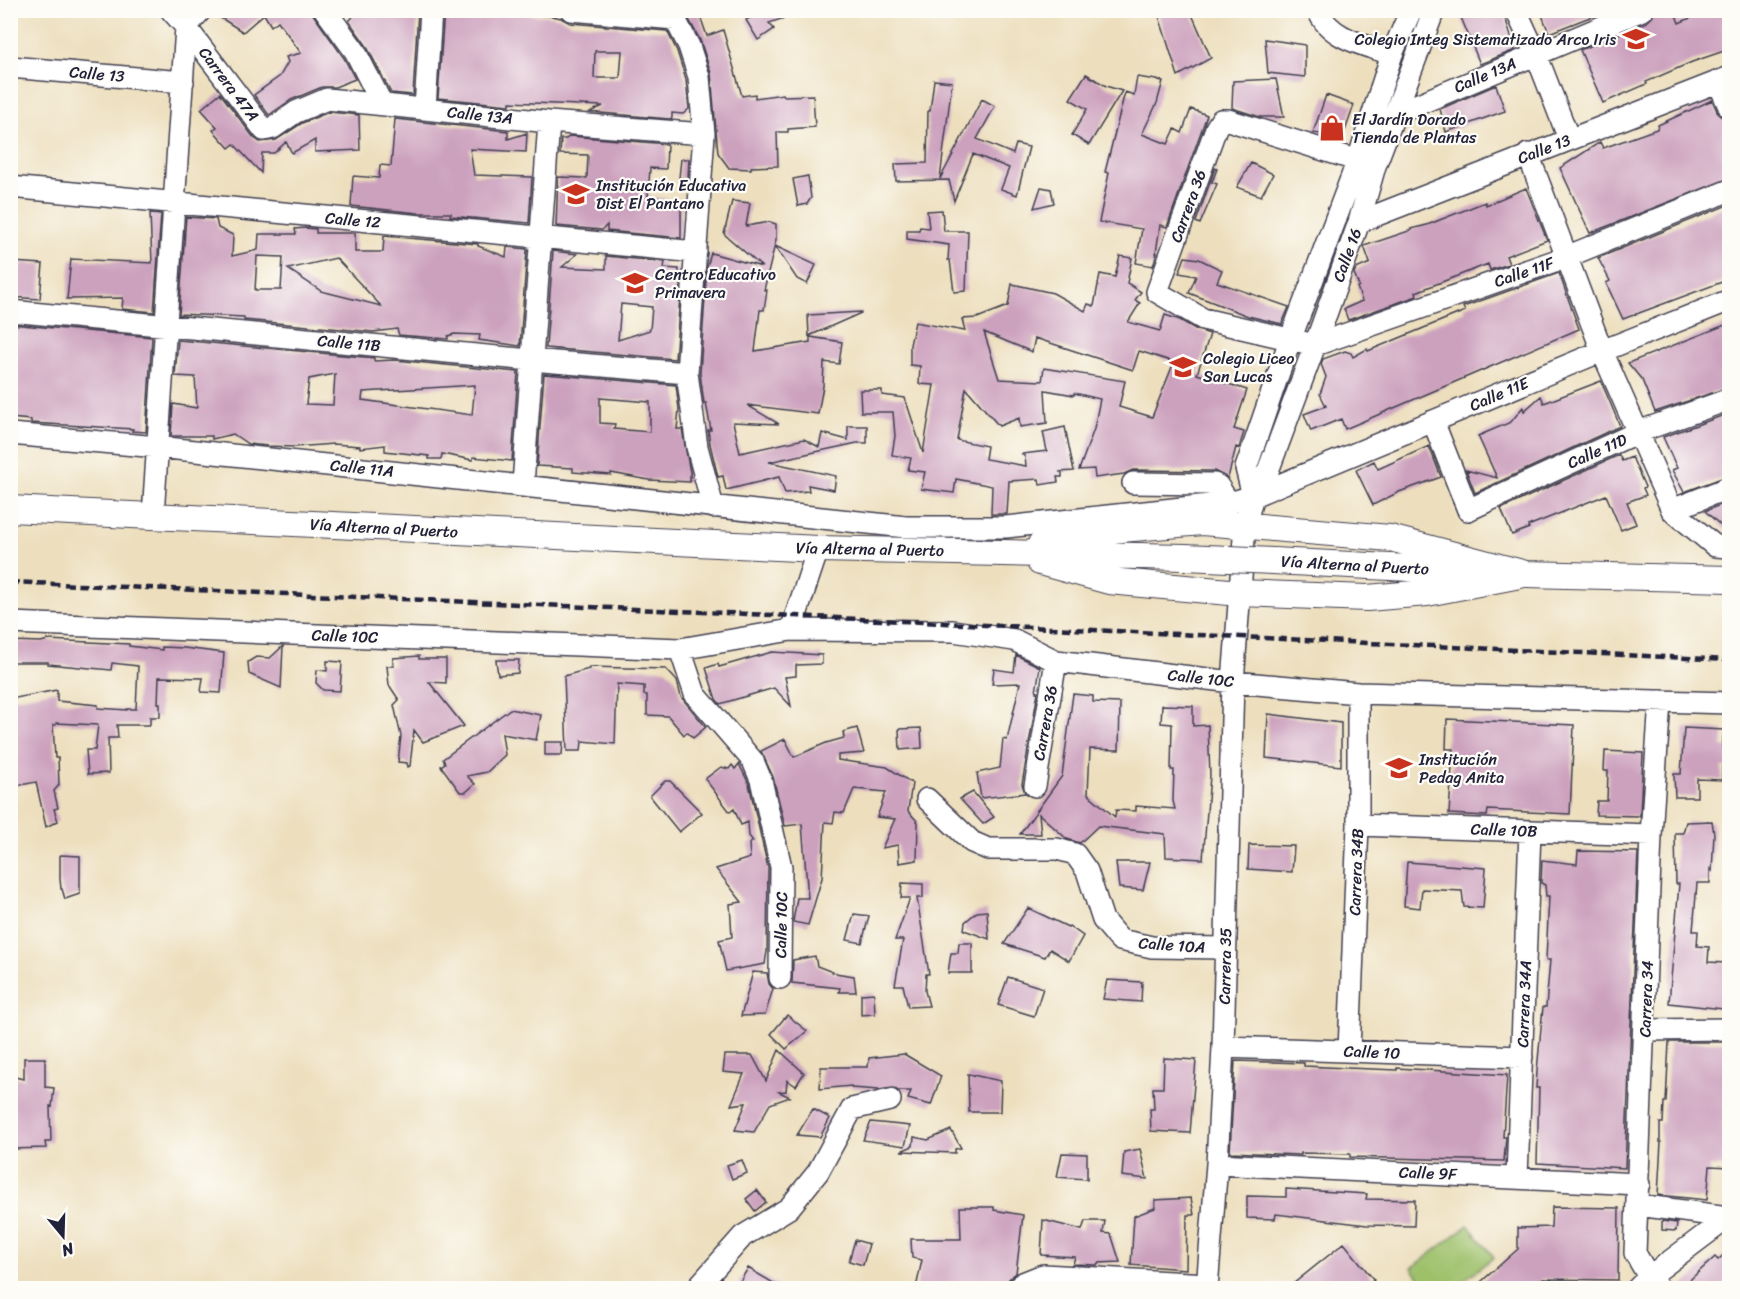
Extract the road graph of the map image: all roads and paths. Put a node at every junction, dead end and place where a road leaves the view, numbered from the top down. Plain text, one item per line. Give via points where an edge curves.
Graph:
1 (171, 10) edge
2 (201, 10) edge
3 (326, 10) edge
4 (431, 10) edge
5 (571, 10) edge
6 (1411, 10) edge
7 (1434, 10) edge
8 (1516, 10) edge
9 (1642, 10) edge
10 (661, 16) edge
11 (1322, 18) edge
12 (186, 27) junction
13 (1392, 54) junction
14 (1536, 54) junction
15 (10, 67) edge
16 (1724, 79) edge
17 (183, 82) junction
18 (382, 104) junction
19 (425, 109) junction
20 (1730, 109) edge
21 (1395, 114) junction
22 (549, 122) junction
23 (264, 130) joint
24 (705, 134) junction
25 (1569, 139) junction
26 (1528, 154) junction
27 (1367, 163) junction
28 (10, 187) edge
29 (1730, 190) edge
30 (175, 203) junction
31 (1359, 222) junction
32 (542, 238) junction
33 (696, 252) junction
34 (1566, 257) junction
35 (1730, 300) edge
36 (10, 311) edge
37 (166, 326) junction
38 (1290, 340) junction
39 (1315, 345) junction
40 (1602, 351) junction
41 (531, 360) junction
42 (687, 373) junction
43 (1730, 399) edge
44 (1433, 421) junction
45 (1638, 432) junction
46 (10, 434) edge
47 (158, 447) junction
48 (1133, 483) dead end
49 (524, 485) junction
50 (1730, 487) edge
51 (1262, 494) junction
52 (1229, 503) junction
53 (713, 507) junction
54 (10, 509) edge
55 (1671, 510) junction
56 (153, 515) junction
57 (1245, 525) junction
58 (1722, 547) edge
59 (818, 549) junction
60 (1002, 552) junction
61 (1526, 574) junction
62 (1730, 579) edge
63 (1240, 593) junction
64 (10, 623) edge
65 (791, 630) junction
66 (1237, 643) joint
67 (680, 649) junction
68 (1056, 661) junction
69 (1233, 682) junction
70 (1358, 693) junction
71 (1660, 701) junction
72 (1730, 703) edge
73 (1035, 786) dead end
74 (927, 798) dead end
75 (1358, 825) junction
76 (1530, 831) junction
77 (1651, 835) junction
78 (1225, 948) junction
79 (780, 978) dead end
80 (1730, 1029) edge
81 (1645, 1030) junction
82 (1223, 1047) junction
83 (1349, 1051) junction
84 (1522, 1057) junction
85 (890, 1100) dead end
86 (1217, 1164) junction
87 (1517, 1177) junction
88 (1639, 1184) junction
89 (1638, 1205) junction
90 (1729, 1217) edge
91 (1649, 1285) edge
92 (1021, 1286) edge
93 (1207, 1286) edge
94 (698, 1288) edge

1 - 12 street, Carrera 47A
2 - 12 street
3 - 18 street via 356,51
4 - 19 street
5 - 10 street
6 - 13 street, Calle 16
7 - 21 street, Calle 16
8 - 14 street
9 - 14 street, Calle 13A
10 - 24 street via 689,46 699,77
11 - 13 street via 1348,39
12 - 17 street
12 - 23 street, Carrera 47A
13 - 27 street, Calle 16
14 - 21 street, Calle 13A
14 - 25 street
15 - 17 street, Calle 13
16 - 20 street
16 - 25 street, Calle 13
17 - 30 street
18 - 19 street, Calle 13A
18 - 23 street, Calle 13A via 327,99
19 - 22 street, Calle 13A
21 - 27 street, Calle 16
22 - 24 street, Calle 13A
22 - 32 street
24 - 33 street
25 - 26 street, Calle 13
26 - 31 street, Calle 13
26 - 34 street
27 - 31 street, Calle 16
27 - 38 street, Calle 16
27 - 38 street, Carrera 36 via 1221,120 1157,292 1203,319
28 - 30 street, Calle 12
29 - 34 street, Calle 11F
30 - 32 street, Calle 12
30 - 37 street
31 - 39 street, Calle 16
32 - 33 street, Calle 12
32 - 41 street
33 - 42 street
34 - 39 street, Calle 11F
34 - 40 street
35 - 40 street, Calle 11E
36 - 37 street, Calle 11B
37 - 41 street, Calle 11B
37 - 47 street
38 - 39 street
38 - 51 street, Calle 16 via 1246,468
39 - 51 street, Calle 16
40 - 44 street, Calle 11E
40 - 45 street
41 - 42 street, Calle 11B
41 - 49 street
42 - 53 street via 697,447
43 - 45 street, Calle 11D
44 - 45 street, Calle 11D via 1468,510
44 - 51 street, Calle 11E
45 - 55 street
46 - 47 street, Calle 11A
47 - 49 street, Calle 11A
47 - 56 street
48 - 52 street via 1214,484
49 - 53 street, Calle 11A
50 - 55 street
51 - 52 street, Calle 11E
51 - 57 street, Calle 16
52 - 53 street, Calle 11A via 1006,527 906,527
54 - 56 main road, Vía Alterna al Puerto
55 - 58 street
56 - 59 main road, Vía Alterna al Puerto
57 - 60 main road via 1202,522 1098,531
57 - 61 main road via 1390,538
57 - 63 street, Calle 16
59 - 60 main road, Vía Alterna al Puerto
59 - 65 street
60 - 61 main road, Vía Alterna al Puerto, bridge
60 - 63 main road via 1109,581
61 - 62 main road, Vía Alterna al Puerto
61 - 63 main road via 1427,593 1367,598
63 - 66 street, Calle 16
64 - 67 street, Calle 10C
65 - 67 street, Calle 10C
65 - 68 street, Calle 10C via 952,631 1014,640
66 - 69 street, Carrera 35
67 - 79 street, Calle 10C via 695,694 753,761 761,780 781,867
68 - 69 street, Calle 10C
68 - 73 street, Carrera 36
69 - 70 street, Calle 10C
69 - 78 street, Carrera 35
70 - 71 street, Calle 10C
70 - 75 street, Carrera 34B
71 - 72 street, Calle 10C
71 - 77 street, Carrera 34
74 - 78 street, Calle 10A via 972,842 988,849 1057,849 1075,854 1088,871 1103,920 1120,940 1152,947
75 - 76 street, Calle 10B
75 - 83 street, Carrera 34B
76 - 77 street, Calle 10B
76 - 84 street, Carrera 34A
77 - 81 street, Carrera 34
78 - 82 street, Carrera 35
80 - 81 street
81 - 88 street, Carrera 34
82 - 83 street, Calle 10
82 - 86 street, Carrera 35
83 - 84 street, Calle 10
84 - 87 street, Carrera 34A
85 - 94 street via 852,1109 818,1172 789,1208 743,1236
86 - 87 street, Calle 9F
86 - 93 street, Carrera 35
87 - 88 street, Calle 9F
88 - 89 street, Carrera 34
89 - 90 street
89 - 91 street, Carrera 34 via 1635,1253
90 - 91 street
92 - 93 street via 1043,1275

